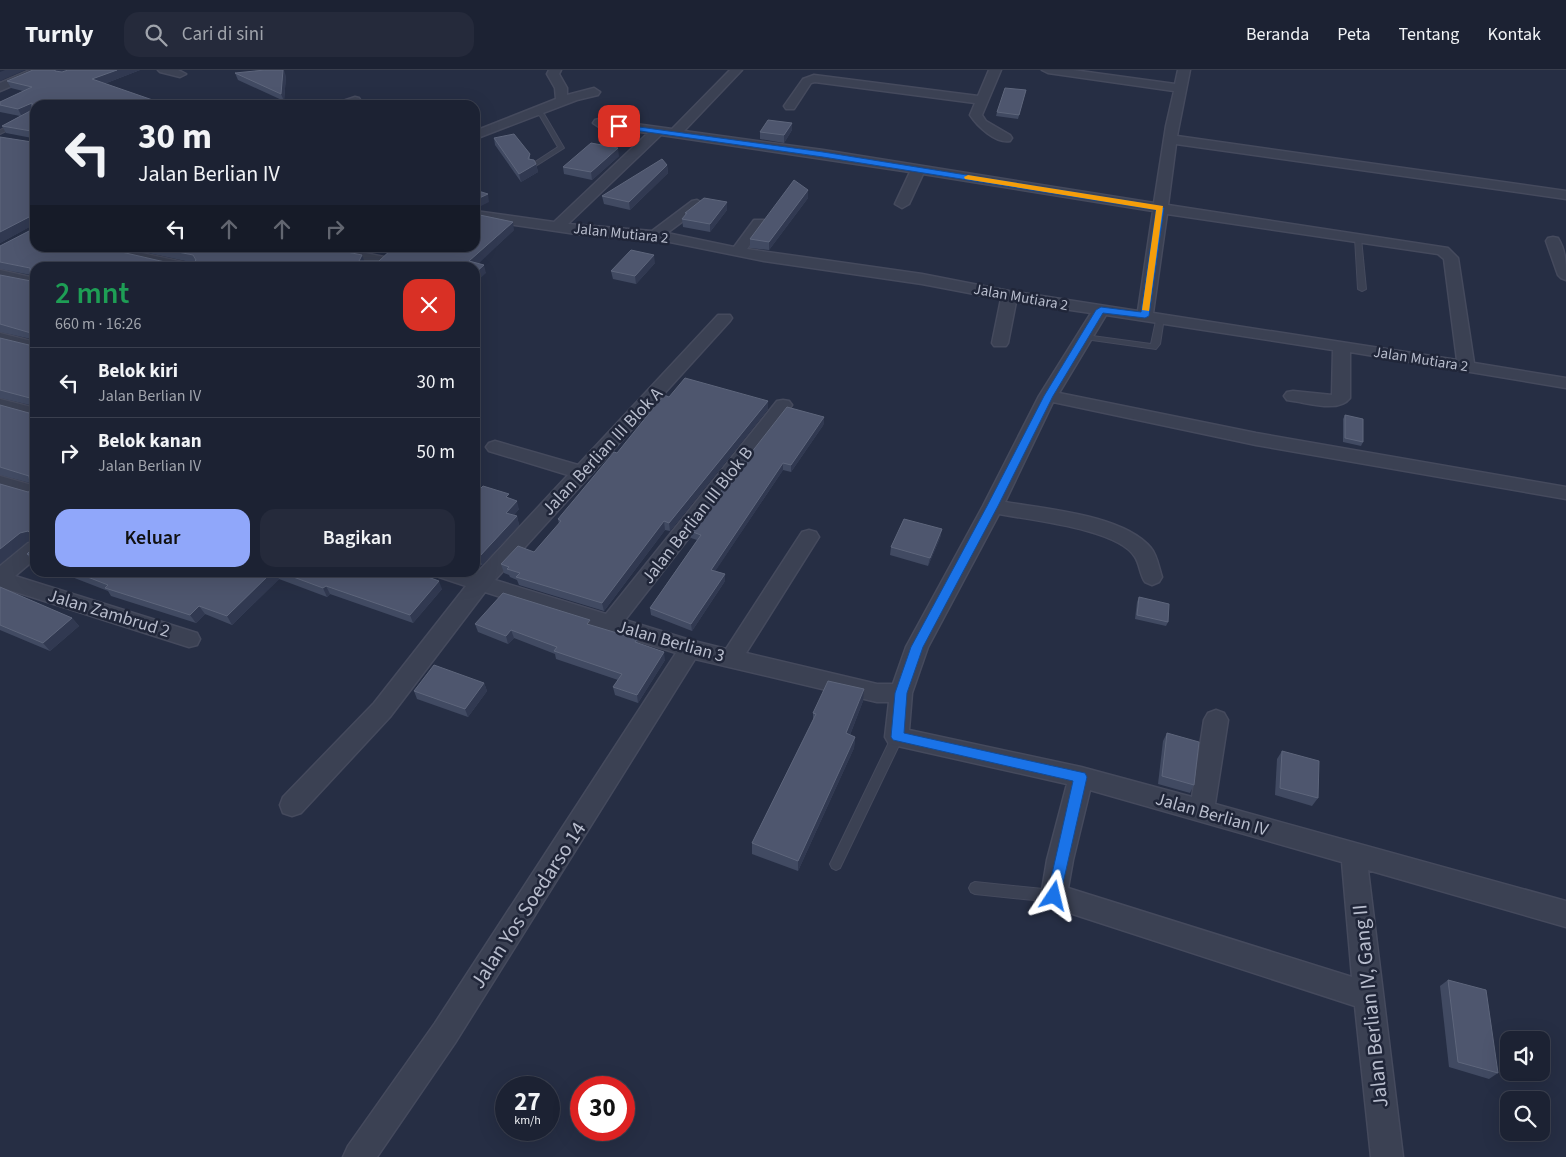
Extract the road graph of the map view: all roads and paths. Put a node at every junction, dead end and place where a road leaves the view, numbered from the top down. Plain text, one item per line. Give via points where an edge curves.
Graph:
1 (40, 70) edge
2 (164, 70) edge
3 (555, 70) edge
4 (736, 70) edge
5 (995, 70) edge
6 (1048, 70) edge
7 (1184, 70) edge
8 (180, 74) dead end
9 (0, 87) edge
10 (1179, 88) junction
11 (594, 92) dead end
12 (982, 100) junction
13 (562, 102) junction
14 (790, 106) dead end
15 (538, 112) junction
16 (30, 117) edge
17 (599, 123) dead end
18 (658, 131) junction
19 (480, 133) edge
20 (675, 133) junction
21 (3, 136) edge
22 (1006, 138) dead end
23 (1170, 139) junction
24 (534, 165) edge
25 (918, 170) junction
26 (1566, 196) edge
27 (697, 204) edge
28 (902, 204) dead end
29 (1160, 208) junction
30 (480, 216) edge
31 (759, 223) edge
32 (558, 226) junction
33 (655, 235) junction
34 (1358, 238) junction
35 (1552, 242) dead end
36 (120, 252) edge
37 (336, 252) edge
38 (388, 252) edge
39 (738, 252) junction
40 (164, 262) edge
41 (368, 262) edge
42 (377, 262) edge
43 (0, 274) edge
44 (1566, 275) edge
45 (30, 283) edge
46 (1362, 289) dead end
47 (1010, 296) junction
48 (1101, 310) junction
49 (1152, 317) junction
50 (724, 318) dead end
51 (0, 338) edge
52 (1085, 338) junction
53 (1000, 343) dead end
54 (30, 346) edge
55 (1342, 346) junction
56 (1466, 367) junction
57 (1566, 383) edge
58 (1048, 396) junction
59 (1293, 396) dead end
60 (0, 404) edge
61 (783, 405) dead end
62 (30, 413) edge
63 (495, 447) dead end
64 (582, 473) junction
65 (0, 482) edge
66 (30, 491) edge
67 (1566, 493) edge
68 (993, 506) junction
69 (809, 537) dead end
70 (30, 552) edge
71 (461, 577) edge
72 (1152, 577) dead end
73 (0, 578) edge
74 (480, 583) junction
75 (610, 624) junction
76 (189, 638) dead end
77 (690, 649) junction
78 (731, 659) junction
79 (901, 693) junction
80 (1216, 720) dead end
81 (897, 737) junction
82 (1081, 777) junction
83 (292, 805) dead end
84 (1202, 811) junction
85 (1354, 855) junction
86 (836, 864) dead end
87 (975, 888) dead end
88 (1054, 896) junction
89 (1566, 914) edge
90 (1368, 996) junction
91 (359, 1157) edge
92 (1387, 1157) edge

1 - 9 street
2 - 8 street
3 - 13 street via 553,74 562,88
4 - 20 street
5 - 12 street
6 - 10 street
7 - 10 street
10 - 23 street
11 - 13 street
12 - 14 street via 814,78 807,81
12 - 22 street via 976,115 978,120
13 - 15 street
15 - 19 street
15 - 24 lane via 561,148
16 - 21 lane
17 - 18 street
18 - 20 street
18 - 32 street
20 - 25 street
23 - 26 street
23 - 29 street
25 - 28 street
25 - 29 street
27 - 33 street
29 - 34 street
29 - 49 street
30 - 32 street, Jalan Mutiara 2
31 - 39 street
32 - 33 street, Jalan Mutiara 2 via 583,231
33 - 39 street, Jalan Mutiara 2
34 - 46 lane
34 - 56 street via 1447,253 1452,264
35 - 44 street
36 - 40 street
37 - 41 street
38 - 42 street
39 - 47 street, Jalan Mutiara 2 via 922,279
43 - 45 street
47 - 48 street, Jalan Mutiara 2
47 - 53 street
48 - 49 street, Jalan Mutiara 2
48 - 52 street
49 - 52 lane via 1156,344 1153,347
49 - 55 street, Jalan Mutiara 2
50 - 64 street, Jalan Berlian III Blok A
51 - 54 street
52 - 58 street
55 - 56 street, Jalan Mutiara 2
55 - 59 street via 1341,398 1334,401
56 - 57 street, Jalan Mutiara 2
58 - 67 street via 1256,439
58 - 68 street
60 - 62 street
61 - 75 street, Jalan Berlian III Blok B
63 - 64 street
64 - 74 street, Jalan Berlian III Blok A
65 - 66 street
68 - 72 street via 1106,528 1128,539 1144,553
68 - 79 street via 917,647
69 - 78 street
70 - 73 street
71 - 74 street, Jalan Berlian 3
73 - 76 street, Jalan Zambrud 2
74 - 75 street, Jalan Berlian 3
74 - 83 street, Jalan Berlian III Blok A via 382,710
75 - 77 street, Jalan Berlian 3
77 - 78 street, Jalan Berlian 3
77 - 91 street, Jalan Yos Soedarso 14 via 445,1033
78 - 79 street, Jalan Berlian 3 via 877,693
79 - 81 street
80 - 84 street
81 - 82 street, Jalan Berlian IV
81 - 86 lane
82 - 84 street, Jalan Berlian IV
82 - 88 street
84 - 85 street, Jalan Berlian IV
85 - 89 street, Jalan Berlian IV
85 - 90 street, Jalan Berlian IV, Gang II
87 - 88 lane
88 - 90 street
90 - 92 street, Jalan Berlian IV, Gang II

